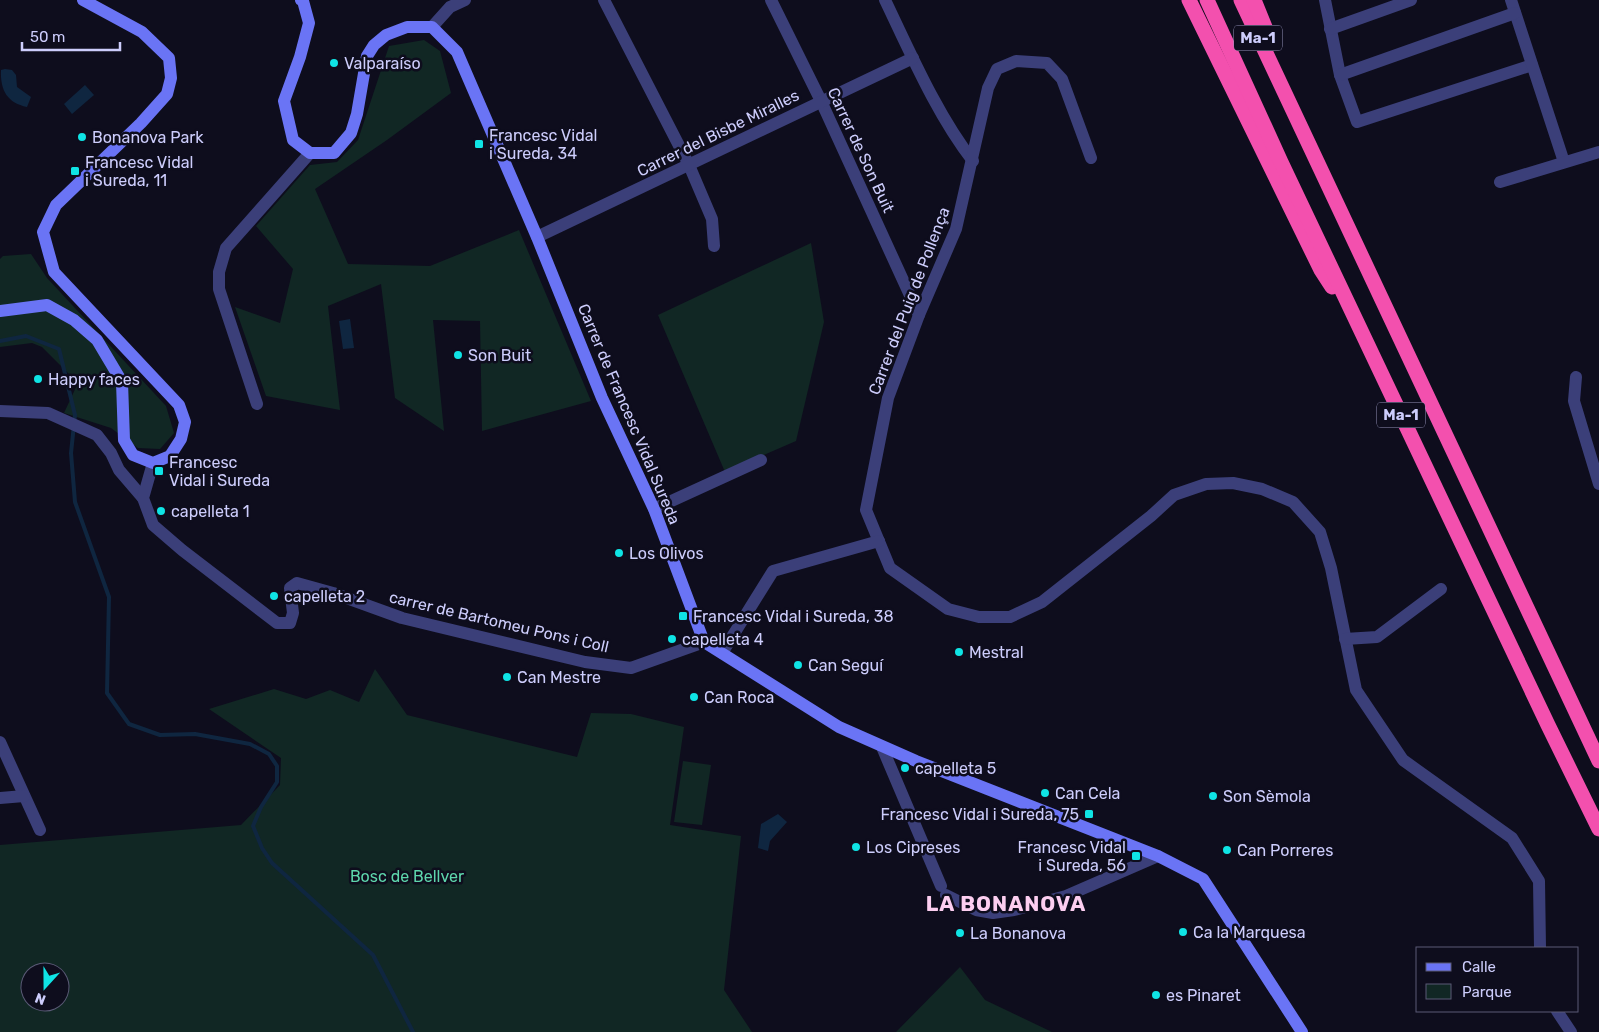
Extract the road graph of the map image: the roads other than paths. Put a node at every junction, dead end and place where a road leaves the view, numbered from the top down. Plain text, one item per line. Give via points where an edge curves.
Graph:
1 (83, 0) edge
2 (301, 0) edge
3 (465, 0) edge
4 (604, 0) edge
5 (771, 0) edge
6 (885, 0) edge
7 (1189, 0) edge
8 (1207, 0) edge
9 (1241, 0) edge
10 (1254, 0) edge
11 (1325, 0) edge
12 (1411, 0) edge
13 (1511, 0) edge
14 (1515, 13) junction
15 (432, 27) junction
16 (1330, 28) junction
17 (913, 58) junction
18 (1532, 64) junction
19 (1340, 75) junction
20 (1276, 76) junction
21 (821, 101) junction
22 (310, 152) junction
23 (1599, 152) edge
24 (1091, 158) dead end
25 (973, 160) junction
26 (1564, 162) junction
27 (689, 165) junction
28 (1500, 182) dead end
29 (537, 237) junction
30 (714, 246) dead end
31 (0, 311) edge
32 (920, 315) junction
33 (1366, 339) junction
34 (1576, 378) dead end
35 (256, 404) dead end
36 (0, 411) edge
37 (760, 460) dead end
38 (153, 463) junction
39 (1599, 484) edge
40 (143, 498) junction
41 (654, 510) junction
42 (879, 541) junction
43 (1441, 589) dead end
44 (1345, 639) junction
45 (704, 642) junction
46 (722, 653) junction
47 (0, 742) edge
48 (882, 747) junction
49 (1599, 761) edge
50 (24, 796) junction
51 (0, 798) edge
52 (1599, 829) edge
53 (40, 830) dead end
54 (1158, 856) junction
55 (1540, 947) edge
56 (1558, 1012) edge
57 (1302, 1032) edge
58 (1572, 1032) edge

1 - 38 street via 142,32 169,58 171,78 167,94 56,205 43,232 54,272 179,405 185,422 181,439 170,456
2 - 22 street via 304,1 309,23 284,101 293,140
3 - 15 street via 450,8
4 - 27 street
5 - 21 street, Carrer de Son Buit
6 - 17 street
7 - 33 highway via 1321,270
8 - 33 highway, Ma-1
9 - 20 highway, Ma-1
10 - 20 highway via 1265,27
11 - 16 street
12 - 16 street
13 - 14 street
14 - 18 street
14 - 19 street
15 - 22 street via 407,27 386,35 374,46 367,56 351,133 334,153
15 - 29 street, Carrer de Francesc Vidal Sureda via 458,52
16 - 19 street
17 - 21 street, Carrer del Bisbe Miralles
17 - 25 street via 958,141
18 - 19 street via 1356,122
18 - 26 street
20 - 49 highway, Ma-1
21 - 27 street, Carrer del Bisbe Miralles
21 - 32 street, Carrer de Son Buit
22 - 35 street via 226,248 218,272 219,288
23 - 26 street
24 - 25 street, Carrer del Puig de Pollença via 1062,80 1047,63 1016,61 998,69 988,88
25 - 32 street, Carrer del Puig de Pollença via 956,229
26 - 28 street
27 - 29 street, Carrer del Bisbe Miralles
27 - 30 street via 712,219
29 - 41 street, Carrer de Francesc Vidal Sureda via 602,398
31 - 38 street via 47,305 74,320 97,340 122,382 124,440 133,455
32 - 42 street, Carrer del Puig de Pollença via 888,398 866,510
33 - 52 highway, Ma-1
34 - 39 street via 1574,400
36 - 40 street via 48,413 98,434 119,470
37 - 41 street
38 - 40 street
40 - 45 street, carrer de Bartomeu Pons i Coll via 153,525 277,623 290,623 293,613 290,588 297,583 402,618 585,662 631,668
41 - 45 street, Carrer de Francesc Vidal Sureda
42 - 44 street, Carrer del Puig de Pollença via 890,568 948,609 979,616 1010,617 1042,602 1174,495 1206,484 1233,483 1262,489 1293,502 1320,532 1331,568
42 - 46 street via 773,571
43 - 44 street via 1377,638
44 - 55 street, Carrer del Puig de Pollença via 1356,690 1403,760 1512,838 1539,881
45 - 46 street
46 - 48 street via 839,726
47 - 50 street
48 - 54 street
48 - 54 street via 944,890 976,910 992,914 1066,896
50 - 51 street
50 - 53 street
54 - 57 street via 1203,879
56 - 58 street

